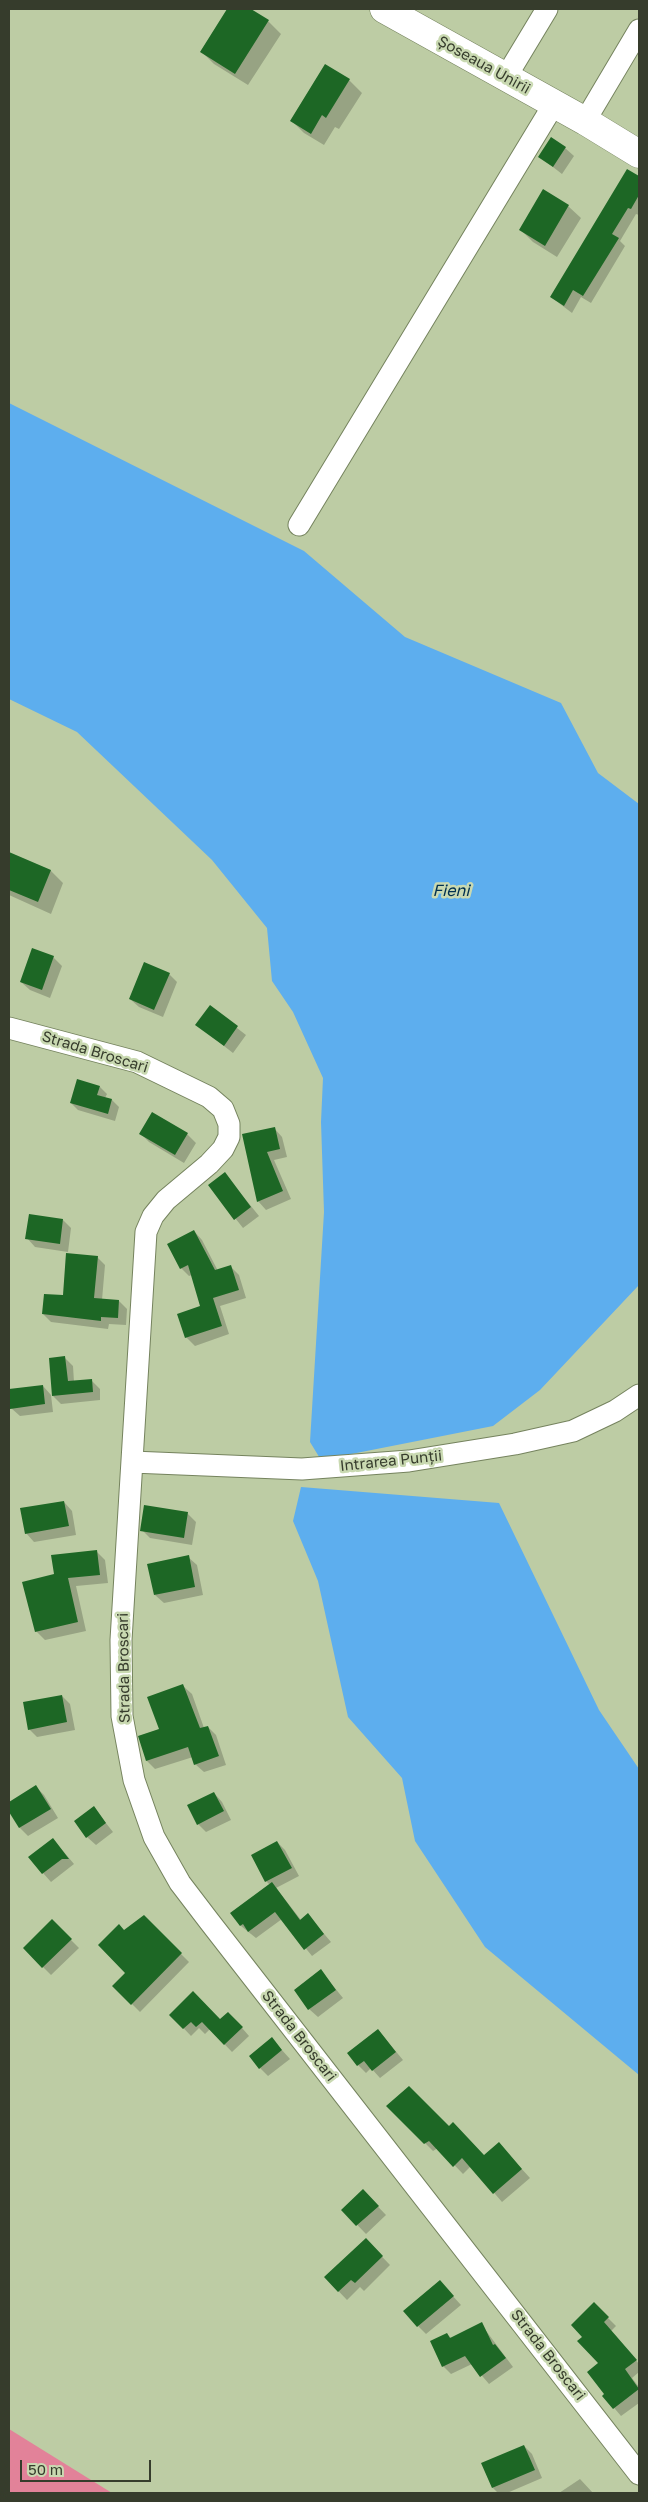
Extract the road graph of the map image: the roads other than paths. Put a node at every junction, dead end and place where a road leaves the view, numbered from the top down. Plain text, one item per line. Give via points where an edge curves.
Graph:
1 (384, 9) edge
2 (547, 9) edge
3 (639, 30) edge
4 (506, 77) junction
5 (554, 104) junction
6 (585, 121) junction
7 (639, 154) edge
8 (299, 525) dead end
9 (9, 1028) edge
10 (639, 1395) edge
11 (132, 1462) junction
12 (639, 2474) edge

1 - 4 main road, Șoseaua Unirii
2 - 4 street
3 - 6 street
4 - 5 main road, Șoseaua Unirii
5 - 6 main road, Șoseaua Unirii
5 - 8 street
6 - 7 main road, Șoseaua Unirii
9 - 11 street, Strada Broscari via 144,1065 209,1097 223,1109 228,1124 229,1137 223,1149 166,1200 152,1216 146,1232
10 - 11 street, Intrarea Punții via 615,1411 573,1431 409,1461 302,1469
11 - 12 street, Strada Broscari via 121,1640 122,1716 134,1780 154,1836 180,1883

